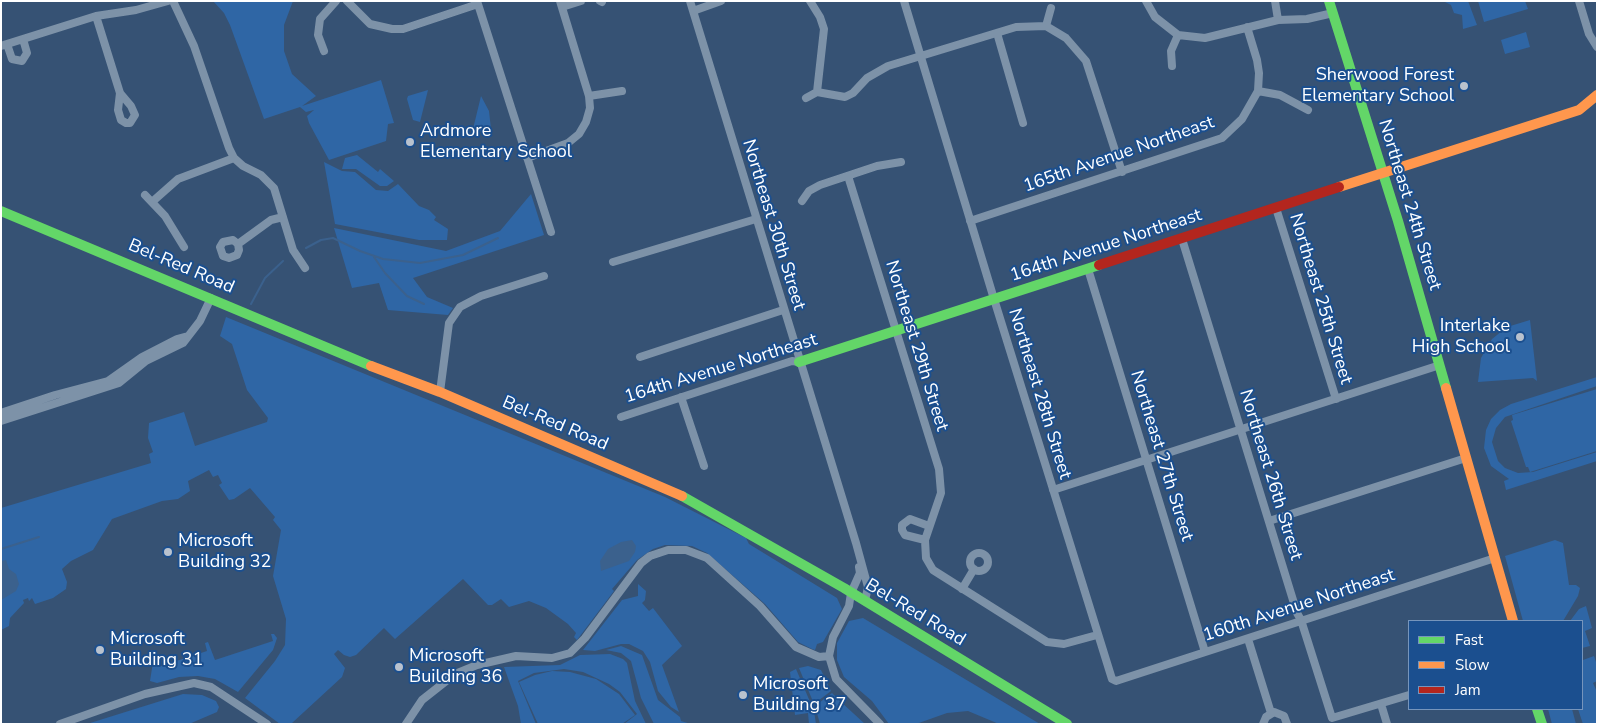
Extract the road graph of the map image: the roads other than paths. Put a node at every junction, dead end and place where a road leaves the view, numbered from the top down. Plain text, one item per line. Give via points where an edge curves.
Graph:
1 (168, 1) edge
2 (173, 1) edge
3 (336, 1) edge
4 (347, 1) edge
5 (581, 1) edge
6 (690, 1) edge
7 (721, 1) edge
8 (810, 1) edge
9 (904, 1) edge
10 (1146, 1) edge
11 (1276, 1) edge
12 (1329, 1) edge
13 (1579, 1) edge
14 (478, 2) edge
15 (561, 4) edge
16 (1051, 8) dead end
17 (693, 11) junction
18 (1333, 13) junction
19 (96, 16) junction
20 (1278, 20) junction
21 (1046, 26) junction
22 (1247, 27) junction
23 (997, 33) junction
24 (1178, 35) junction
25 (23, 39) junction
26 (4, 45) edge
27 (1597, 47) edge
28 (324, 51) dead end
29 (921, 55) junction
30 (1172, 66) dead end
31 (622, 91) dead end
32 (1258, 91) junction
33 (817, 92) junction
34 (120, 94) dead end
35 (1597, 95) edge
36 (589, 96) junction
37 (806, 98) dead end
38 (1308, 110) dead end
39 (1023, 124) dead end
40 (234, 158) junction
41 (527, 158) junction
42 (901, 162) dead end
43 (1122, 172) junction
44 (1383, 174) junction
45 (848, 176) junction
46 (145, 195) dead end
47 (802, 201) dead end
48 (152, 202) junction
49 (1276, 208) junction
50 (1, 211) edge
51 (283, 217) junction
52 (756, 219) junction
53 (970, 221) junction
54 (550, 232) dead end
55 (1182, 239) junction
56 (238, 244) dead end
57 (184, 247) dead end
58 (613, 262) dead end
59 (304, 268) dead end
60 (1088, 270) junction
61 (544, 276) dead end
62 (211, 298) junction
63 (994, 299) junction
64 (783, 310) junction
65 (896, 331) junction
66 (640, 357) dead end
67 (799, 362) junction
68 (1440, 365) junction
69 (440, 392) junction
70 (681, 397) junction
71 (57, 398) junction
72 (1336, 399) junction
73 (1, 413) edge
74 (621, 417) dead end
75 (1, 421) edge
76 (1241, 430) junction
77 (1466, 458) junction
78 (1147, 460) junction
79 (704, 466) dead end
80 (1053, 490) junction
81 (1269, 522) junction
82 (929, 526) junction
83 (925, 540) junction
84 (856, 543) junction
85 (1495, 558) junction
86 (974, 570) dead end
87 (962, 589) junction
88 (851, 593) junction
89 (865, 601) junction
90 (1301, 620) junction
91 (1513, 620) edge
92 (1097, 635) junction
93 (1248, 638) junction
94 (1205, 652) junction
95 (828, 656) junction
96 (1112, 679) joint
97 (1408, 694) edge
98 (1381, 704) junction
99 (1537, 710) edge
100 (1271, 713) junction
101 (60, 724) edge
102 (268, 724) edge
103 (406, 724) edge
104 (880, 724) edge
105 (1067, 724) edge
106 (1263, 724) edge
107 (1287, 724) edge
108 (1386, 724) edge
109 (1542, 724) edge

1 - 19 street
2 - 40 street via 194,46
3 - 28 street via 320,19 318,35
4 - 14 street via 370,24 392,29 403,29
5 - 15 street
6 - 17 street, Northeast 30th Street
7 - 17 street
8 - 33 street via 824,29
9 - 29 street, Northeast 28th Street
10 - 24 street via 1155,17
11 - 20 street
12 - 18 main road, Northeast 24th Street
13 - 27 street via 1589,34
14 - 41 street
15 - 36 street
16 - 21 street
17 - 52 street, Northeast 30th Street
18 - 20 street via 1297,21
18 - 44 main road, Northeast 24th Street
19 - 25 street
19 - 34 street
20 - 22 street
21 - 23 street via 1030,25
21 - 43 street via 1066,38 1086,61
22 - 24 street via 1205,38
22 - 32 street via 1257,60
23 - 29 street
23 - 39 street
24 - 30 street via 1171,51
25 - 26 street
25 - 26 street via 27,53 22,61 12,59
29 - 33 street via 876,73 845,97
29 - 53 street, Northeast 28th Street
31 - 36 street
32 - 38 street via 1280,95
32 - 43 street, 165th Avenue Northeast via 1242,119 1222,138
33 - 37 street
35 - 44 main road, 164th Avenue Northeast via 1579,110
36 - 41 street via 588,115 579,134 568,143
40 - 48 street via 178,178
40 - 51 street via 274,188
41 - 54 street
42 - 45 street
43 - 53 street, 165th Avenue Northeast
44 - 49 main road, 164th Avenue Northeast
44 - 68 main road, Northeast 24th Street
45 - 47 street via 820,185 809,191
45 - 65 street, Northeast 29th Street
46 - 48 street
48 - 57 street
49 - 55 main road, 164th Avenue Northeast
49 - 72 street, Northeast 25th Street
50 - 62 main road, Bel-Red Road
51 - 56 street via 271,220
51 - 59 street via 296,256
52 - 58 street
52 - 64 street, Northeast 30th Street
53 - 63 street, Northeast 28th Street
55 - 60 main road, 164th Avenue Northeast
55 - 76 street, Northeast 26th Street
60 - 63 main road, 164th Avenue Northeast
60 - 78 street, Northeast 27th Street
61 - 69 street via 480,296 460,307 449,323
62 - 69 main road, Bel-Red Road via 370,366
62 - 71 street via 200,321 183,343 144,359 118,380
63 - 65 main road, 164th Avenue Northeast
63 - 80 street, Northeast 28th Street
64 - 66 street
64 - 67 street, Northeast 30th Street
65 - 67 main road, 164th Avenue Northeast
65 - 82 street, Northeast 29th Street via 939,469 941,493
67 - 70 street, 164th Avenue Northeast via 792,361
67 - 84 street, Northeast 30th Street
68 - 72 street
68 - 77 main road, Northeast 24th Street
69 - 88 main road, Bel-Red Road via 692,501
70 - 74 street, 164th Avenue Northeast
70 - 79 street
71 - 73 street
71 - 75 street
72 - 76 street
76 - 78 street
76 - 81 street, Northeast 26th Street
77 - 81 street
77 - 85 main road, Northeast 24th Street
78 - 80 street
78 - 94 street, Northeast 27th Street
80 - 92 street, Northeast 28th Street
81 - 90 street, Northeast 26th Street
82 - 83 street, Northeast 29th Street
82 - 83 street via 910,519 902,525 905,535
83 - 87 street, Northeast 29th Street via 926,558 933,570
84 - 88 street, Northeast 30th Street via 860,573
84 - 89 street, Northeast 30th Street via 868,587
85 - 90 street, 160th Avenue Northeast
85 - 91 main road, Northeast 24th Street
86 - 87 street
87 - 92 street via 1047,642 1064,644
88 - 89 main road, Bel-Red Road
88 - 95 street, Northeast 30th Street via 849,606 832,637
89 - 105 main road, Bel-Red Road
90 - 93 street, 160th Avenue Northeast
90 - 98 street, Northeast 26th Street via 1332,718
92 - 96 street, Northeast 28th Street
93 - 94 street, 160th Avenue Northeast
93 - 100 street
94 - 96 street, 160th Avenue Northeast via 1116,681
95 - 103 street via 819,657 796,647 760,606 707,558 692,551 674,549 650,556 641,563 575,649 562,657 516,656 477,665 456,674 422,700
95 - 104 street via 836,678
97 - 98 street
98 - 108 street
99 - 109 main road
100 - 106 street
100 - 107 street via 1281,714
101 - 102 street via 145,694 194,683 211,687

